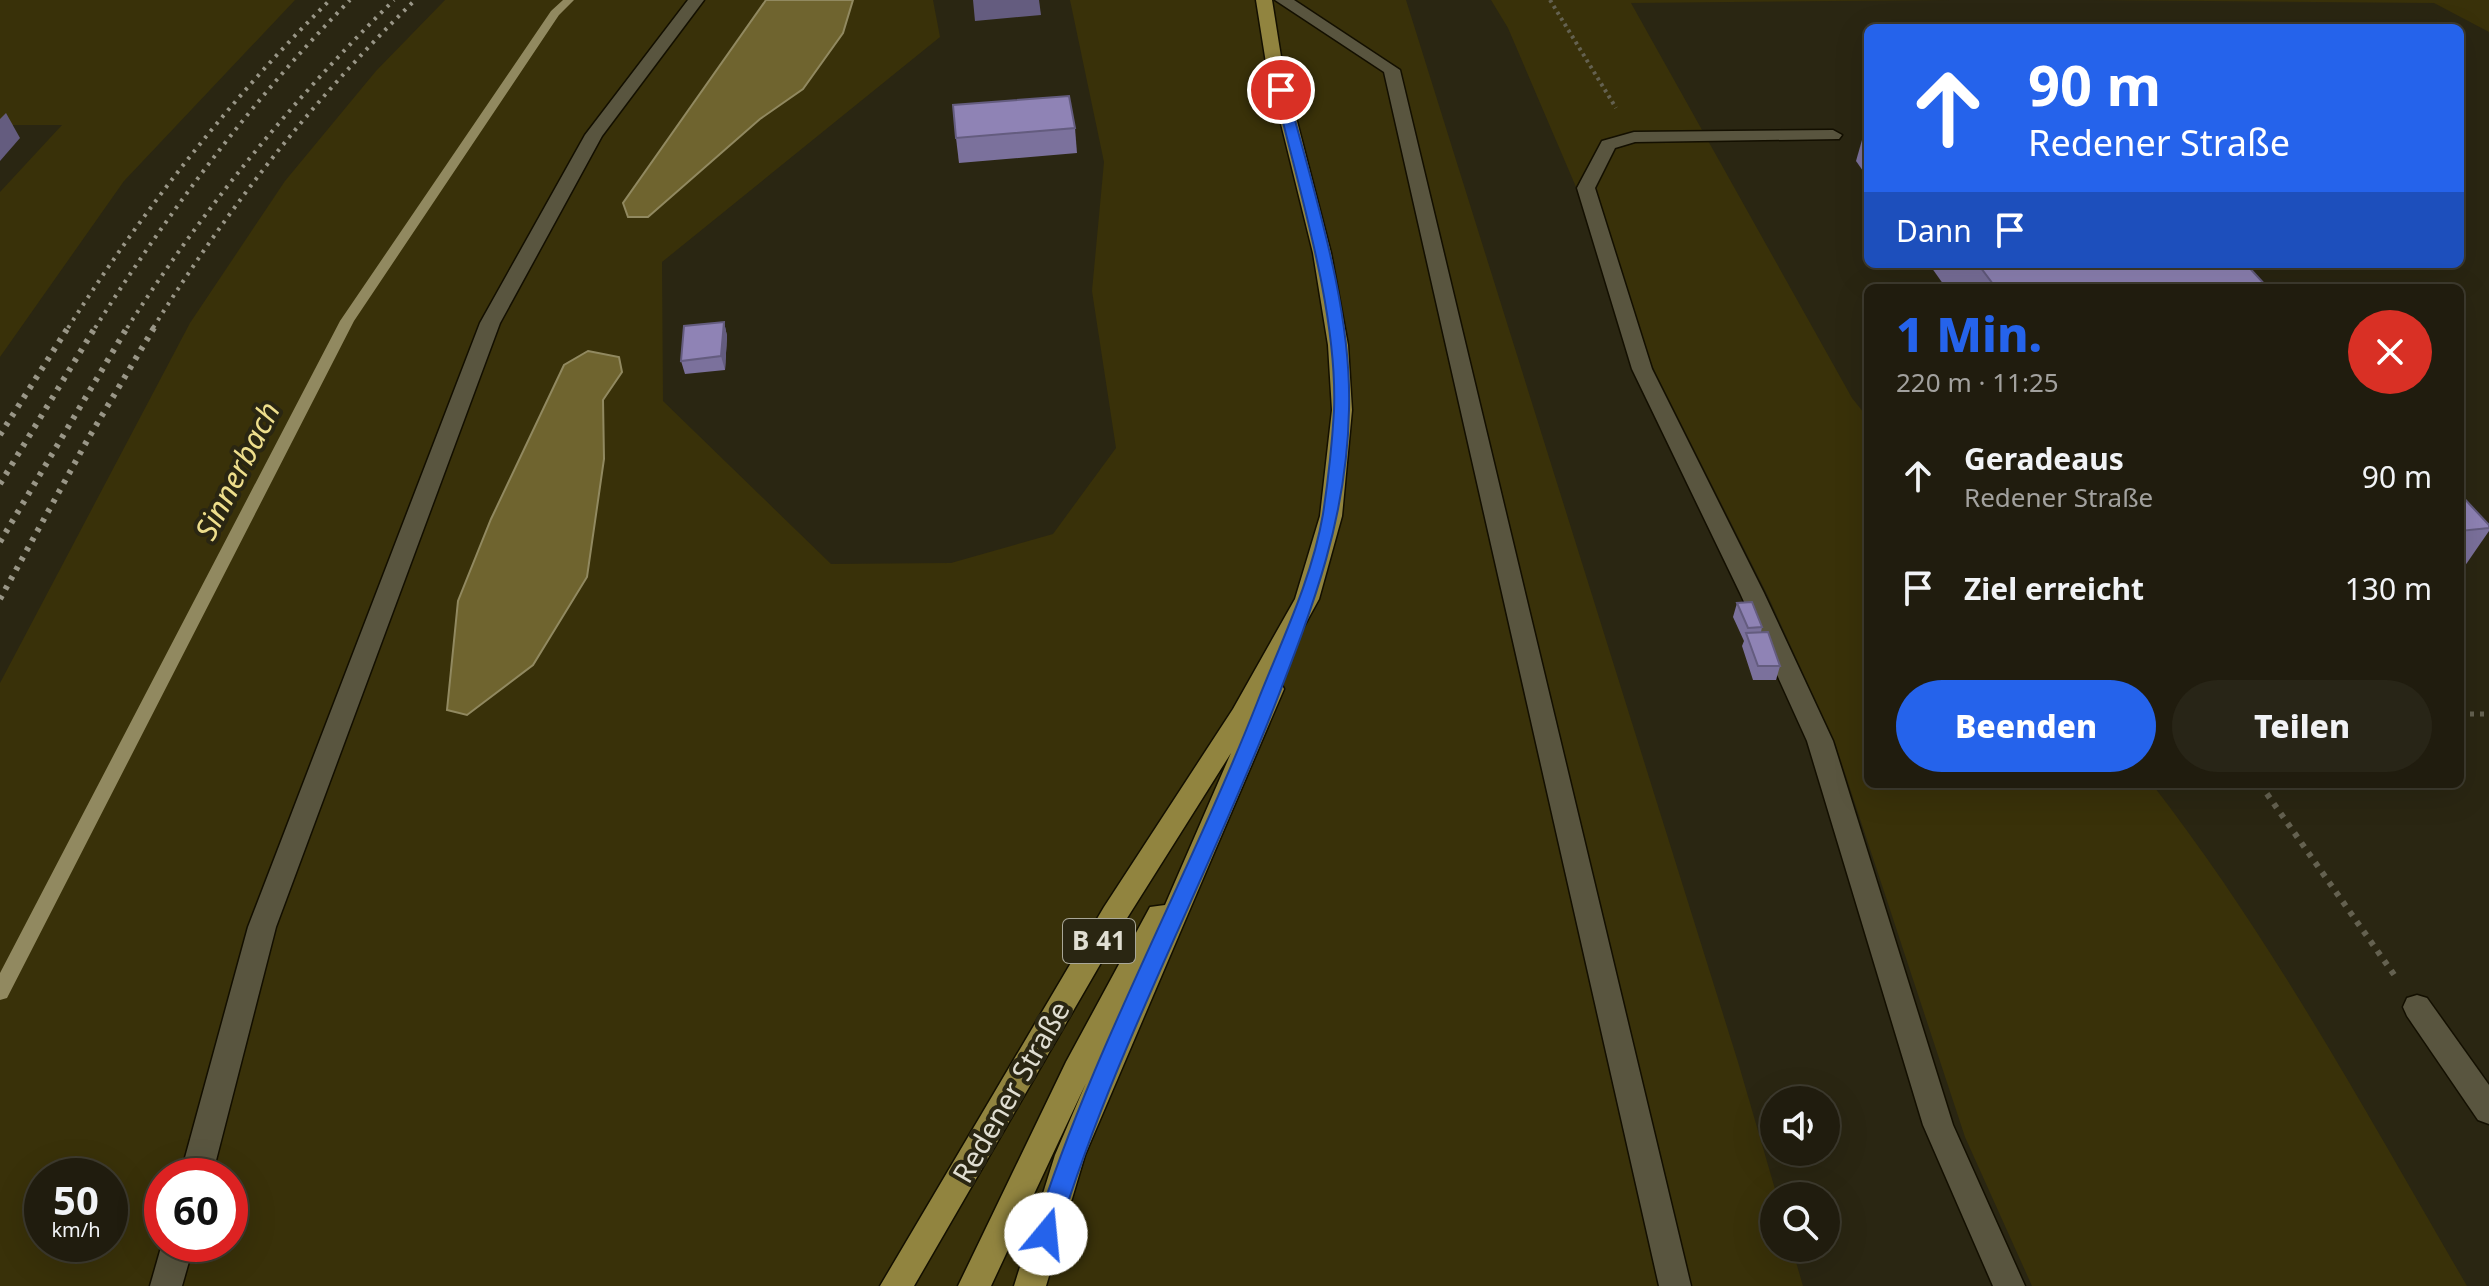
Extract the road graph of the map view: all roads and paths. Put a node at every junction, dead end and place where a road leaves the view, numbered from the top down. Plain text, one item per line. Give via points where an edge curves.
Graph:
1 (696, 0) edge
2 (1264, 0) edge
3 (1283, 0) edge
4 (1550, 0) edge
5 (1833, 135) dead end
6 (1634, 137) junction
7 (1307, 599) junction
8 (2464, 714) edge
9 (2489, 714) edge
10 (1249, 747) junction
11 (2263, 788) edge
12 (2417, 1007) joint
13 (2489, 1110) edge
14 (201, 1158) edge
15 (173, 1262) edge
16 (166, 1286) edge
17 (896, 1286) edge
18 (974, 1286) edge
19 (1030, 1286) edge
20 (1675, 1286) edge
21 (2009, 1286) edge

1 - 14 street via 594,135 490,323 262,927
2 - 7 main road, Redener Straße / B 41 via 1338,345 1342,410 1331,516
3 - 20 street via 1392,70
4 - 6 path
5 - 6 street
6 - 21 street via 1608,145 1586,188 1642,369 1820,741 1938,1125
7 - 10 main road, B 41
7 - 17 main road, Redener Straße / B 41 via 1242,716 1114,915
8 - 9 path
10 - 18 main road via 1077,1071
10 - 19 main road, B 41 via 1070,1155
11 - 12 path
12 - 13 street
15 - 16 street

